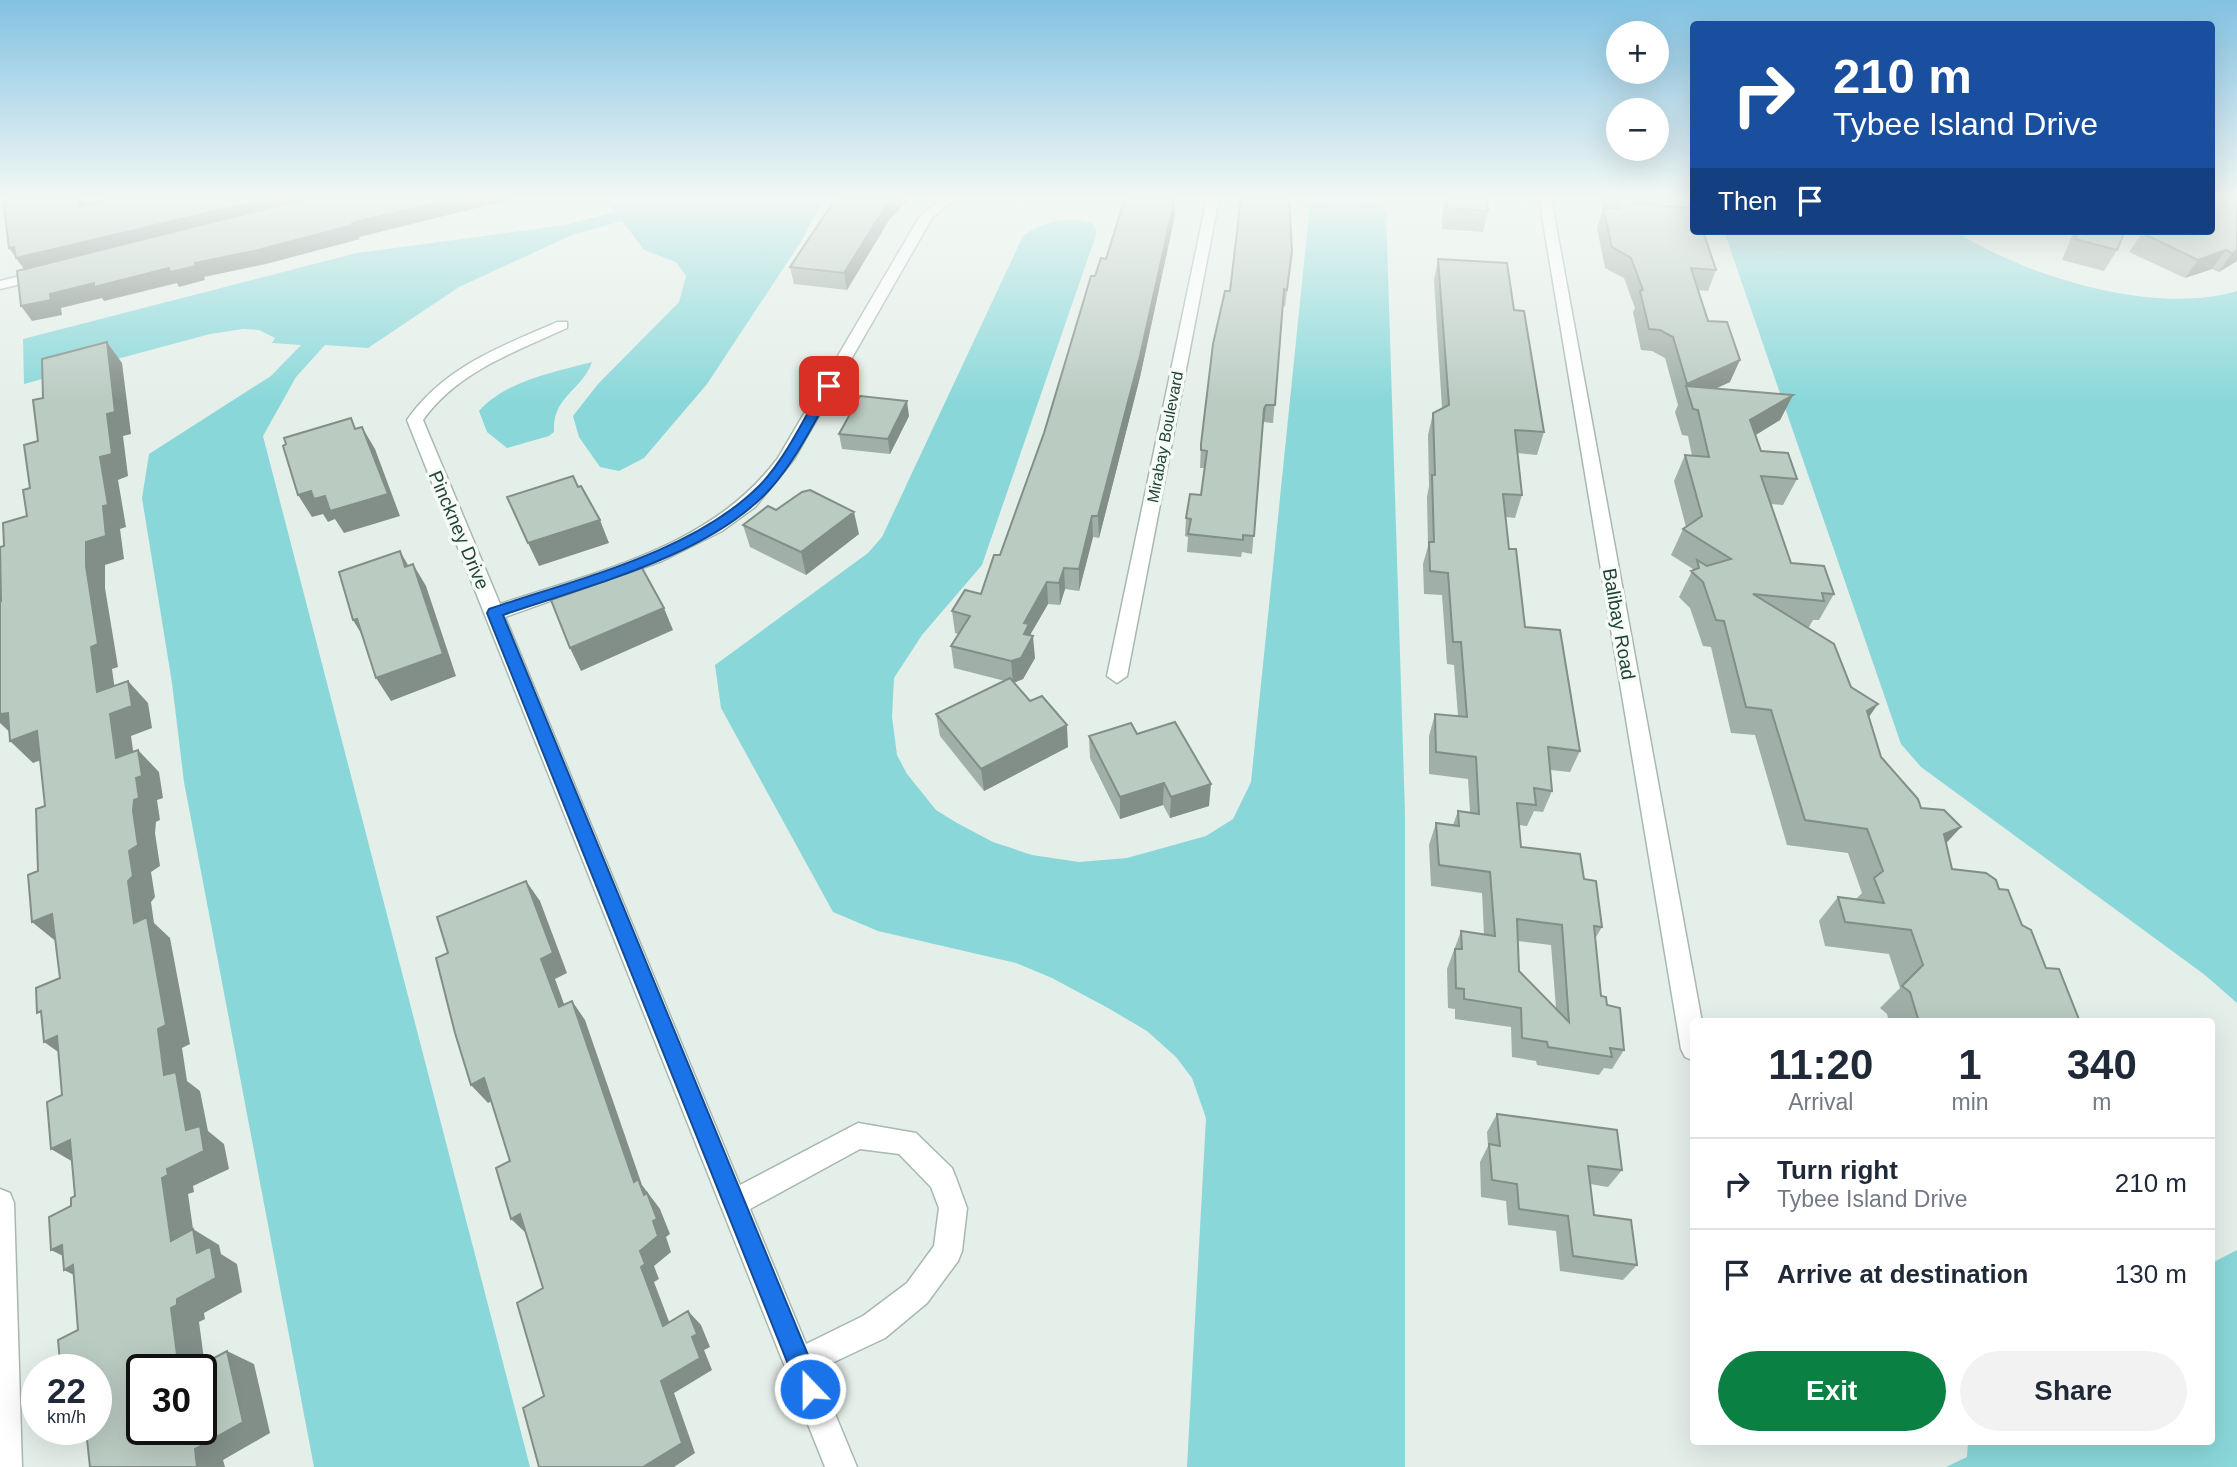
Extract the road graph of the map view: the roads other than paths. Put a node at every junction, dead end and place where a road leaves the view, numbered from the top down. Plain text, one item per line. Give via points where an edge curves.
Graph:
1 (898, 266) edge
2 (1199, 266) edge
3 (1557, 266) edge
4 (54, 272) edge
5 (0, 285) edge
6 (562, 325) dead end
7 (495, 613) junction
8 (1117, 676) dead end
9 (1690, 1026) edge
10 (0, 1203) edge
11 (734, 1203) junction
12 (799, 1363) junction
13 (6, 1467) edge
14 (841, 1467) edge

1 - 7 street via 786,459 744,507 677,548
2 - 8 street, Mirabay Boulevard
3 - 9 street, Balibay Road
4 - 5 street
6 - 7 street, Pinckney Drive via 444,386 426,401 415,420
7 - 11 street, Pinckney Drive
10 - 13 street
11 - 12 street, Pinckney Drive
11 - 12 street via 858,1136 906,1142 942,1178 953,1208 947,1251 917,1293 874,1327
12 - 14 street, Pinckney Drive

